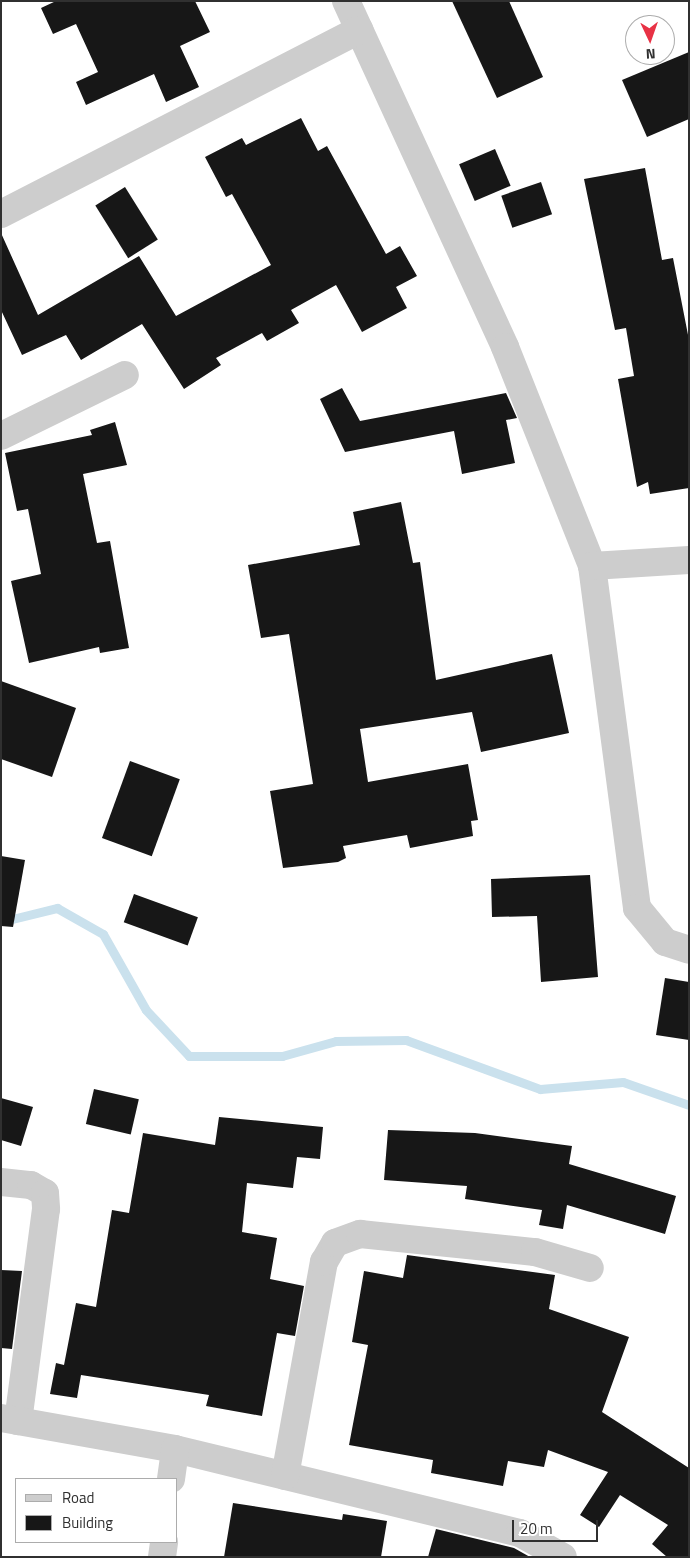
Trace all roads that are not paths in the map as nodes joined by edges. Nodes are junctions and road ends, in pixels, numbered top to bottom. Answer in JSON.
{"nodes":[{"id":1,"x":346,"y":1,"type":"edge"},
{"id":2,"x":359,"y":30,"type":"junction"},
{"id":3,"x":1,"y":214,"type":"edge"},
{"id":4,"x":124,"y":375,"type":"dead end"},
{"id":5,"x":1,"y":436,"type":"edge"},
{"id":6,"x":689,"y":560,"type":"edge"},
{"id":7,"x":592,"y":566,"type":"junction"},
{"id":8,"x":689,"y":950,"type":"edge"},
{"id":9,"x":1,"y":1182,"type":"edge"},
{"id":10,"x":590,"y":1268,"type":"dead end"},
{"id":11,"x":10,"y":1420,"type":"edge"},
{"id":12,"x":175,"y":1449,"type":"junction"},
{"id":13,"x":285,"y":1476,"type":"junction"},
{"id":14,"x":171,"y":1478,"type":"edge"},
{"id":15,"x":164,"y":1543,"type":"edge"},
{"id":16,"x":162,"y":1557,"type":"edge"},
{"id":17,"x":563,"y":1557,"type":"edge"}],
"edges":[{"from":1,"to":2,"type":"street"},
{"from":2,"to":3,"type":"street"},
{"from":2,"to":7,"type":"street"},
{"from":4,"to":5,"type":"street"},
{"from":6,"to":7,"type":"street"},
{"from":7,"to":8,"type":"street"},
{"from":9,"to":11,"type":"street"},
{"from":10,"to":13,"type":"street"},
{"from":11,"to":12,"type":"street"},
{"from":12,"to":13,"type":"street"},
{"from":12,"to":14,"type":"street"},
{"from":13,"to":17,"type":"street"},
{"from":15,"to":16,"type":"street"}]}
